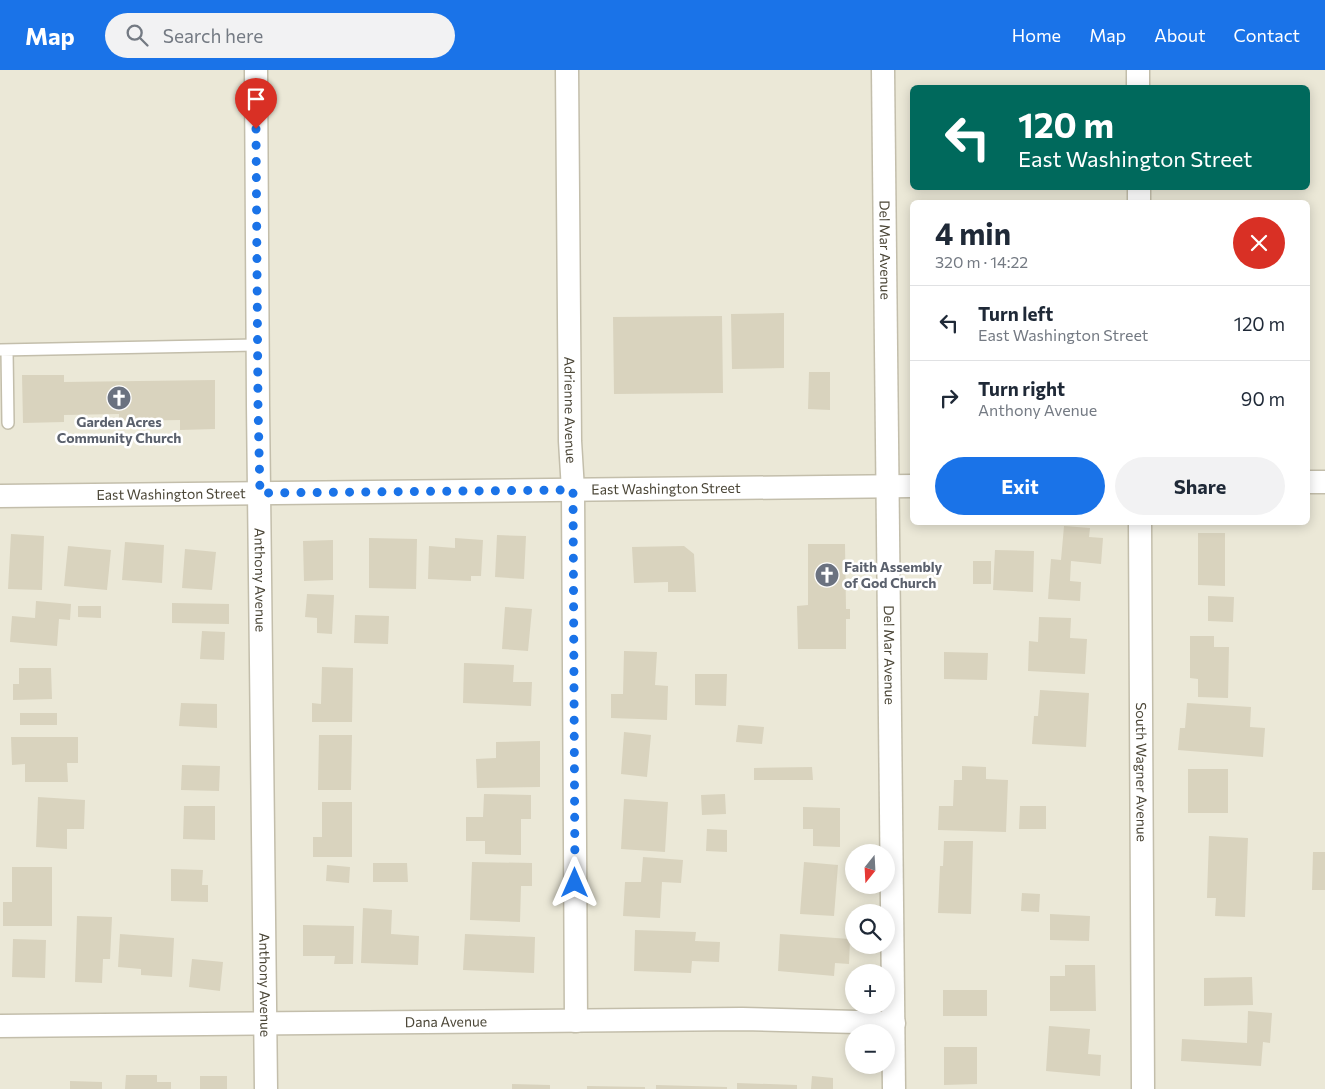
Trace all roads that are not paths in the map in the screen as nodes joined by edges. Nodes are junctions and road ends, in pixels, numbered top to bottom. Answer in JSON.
{"nodes":[{"id":1,"x":256,"y":70,"type":"edge"},
{"id":2,"x":567,"y":70,"type":"edge"},
{"id":3,"x":883,"y":70,"type":"edge"},
{"id":4,"x":1138,"y":70,"type":"edge"},
{"id":5,"x":1138,"y":85,"type":"edge"},
{"id":6,"x":257,"y":346,"type":"junction"},
{"id":7,"x":3,"y":350,"type":"edge"},
{"id":8,"x":8,"y":424,"type":"dead end"},
{"id":9,"x":1310,"y":482,"type":"edge"},
{"id":10,"x":1325,"y":482,"type":"edge"},
{"id":11,"x":888,"y":486,"type":"junction"},
{"id":12,"x":910,"y":486,"type":"edge"},
{"id":13,"x":573,"y":490,"type":"junction"},
{"id":14,"x":260,"y":493,"type":"junction"},
{"id":15,"x":0,"y":496,"type":"edge"},
{"id":16,"x":1140,"y":525,"type":"edge"},
{"id":17,"x":576,"y":1021,"type":"junction"},
{"id":18,"x":894,"y":1023,"type":"junction"},
{"id":19,"x":264,"y":1024,"type":"junction"},
{"id":20,"x":0,"y":1026,"type":"edge"},
{"id":21,"x":266,"y":1089,"type":"edge"},
{"id":22,"x":894,"y":1089,"type":"edge"},
{"id":23,"x":1144,"y":1089,"type":"edge"}],
"edges":[{"from":1,"to":6,"type":"street","name":"Anthony Avenue"},
{"from":2,"to":13,"type":"street","name":"Adrienne Avenue"},
{"from":3,"to":11,"type":"street","name":"Del Mar Avenue"},
{"from":4,"to":5,"type":"street"},
{"from":6,"to":7,"type":"lane"},
{"from":6,"to":14,"type":"street","name":"Anthony Avenue"},
{"from":7,"to":8,"type":"lane"},
{"from":9,"to":10,"type":"street"},
{"from":11,"to":12,"type":"street","name":"East Washington Street"},
{"from":11,"to":13,"type":"street","name":"East Washington Street"},
{"from":11,"to":18,"type":"street","name":"Del Mar Avenue"},
{"from":13,"to":14,"type":"street","name":"East Washington Street"},
{"from":13,"to":17,"type":"street","name":"Adrienne Avenue"},
{"from":14,"to":15,"type":"street","name":"East Washington Street"},
{"from":14,"to":19,"type":"street","name":"Anthony Avenue"},
{"from":16,"to":23,"type":"street","name":"South Wagner Avenue"},
{"from":17,"to":18,"type":"street","name":"Dana Avenue"},
{"from":17,"to":19,"type":"street","name":"Dana Avenue"},
{"from":18,"to":22,"type":"street","name":"Del Mar Avenue"},
{"from":19,"to":20,"type":"street","name":"Dana Avenue"},
{"from":19,"to":21,"type":"street","name":"Anthony Avenue"}]}
